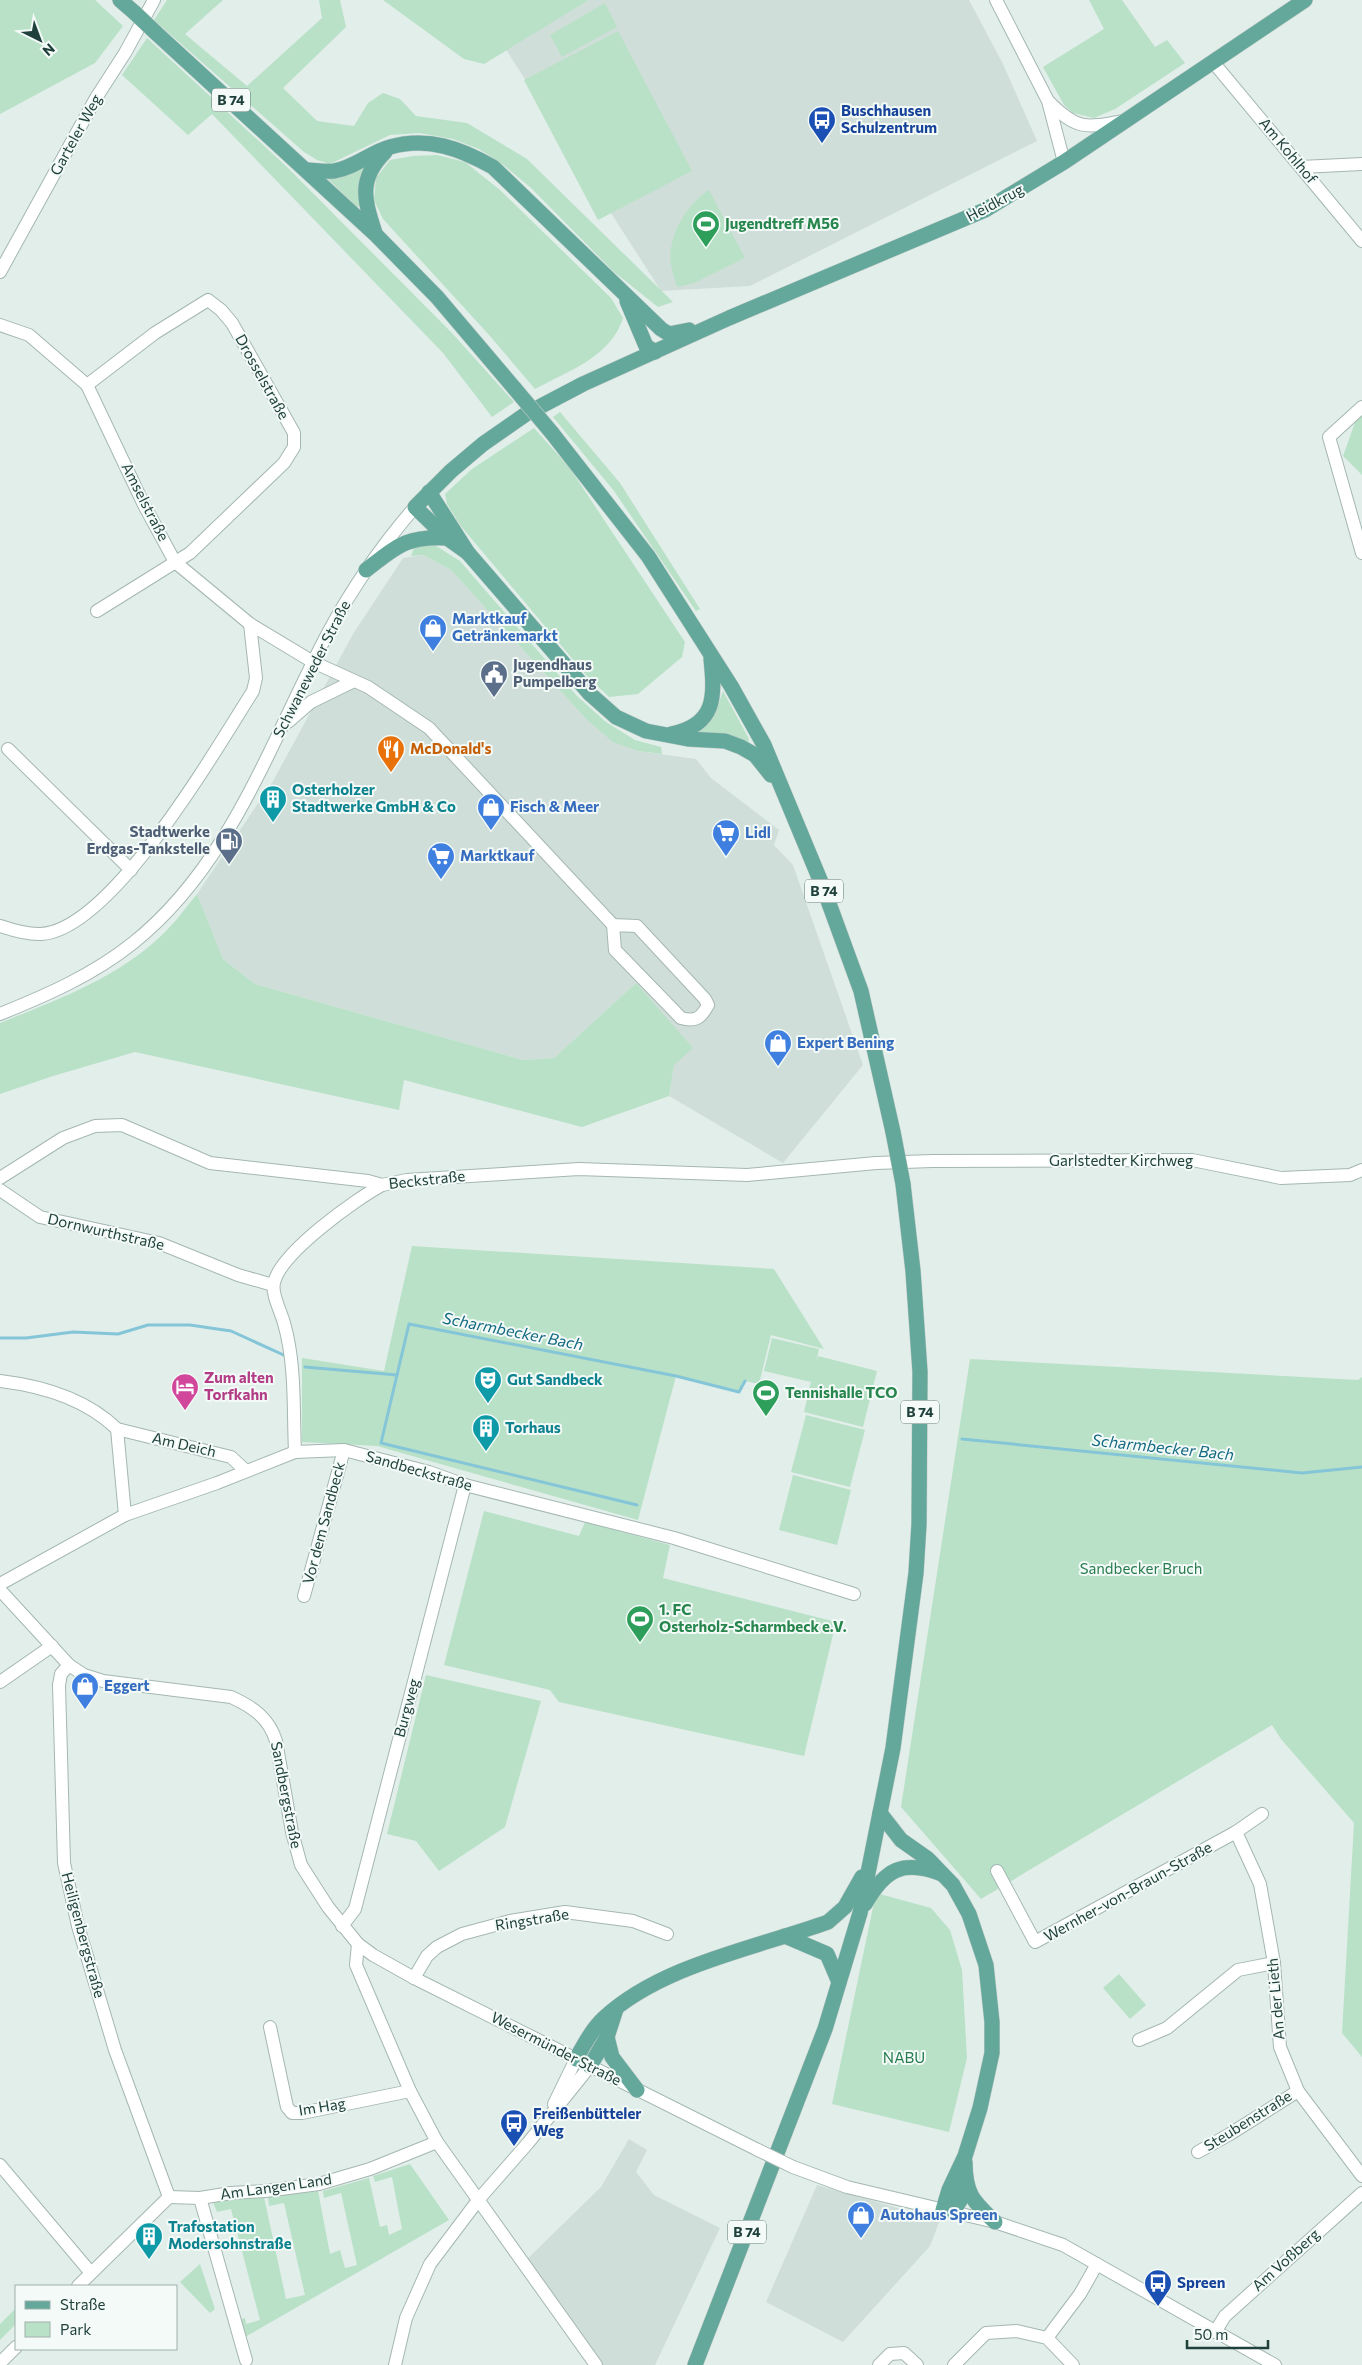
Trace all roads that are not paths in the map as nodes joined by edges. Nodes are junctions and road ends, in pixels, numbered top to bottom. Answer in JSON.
{"nodes":[{"id":1,"x":120,"y":0,"type":"edge"},
{"id":2,"x":154,"y":0,"type":"edge"},
{"id":3,"x":996,"y":0,"type":"edge"},
{"id":4,"x":1305,"y":0,"type":"edge"},
{"id":5,"x":1213,"y":62,"type":"junction"},
{"id":6,"x":1048,"y":101,"type":"junction"},
{"id":7,"x":1125,"y":120,"type":"junction"},
{"id":8,"x":390,"y":147,"type":"junction"},
{"id":9,"x":1064,"y":162,"type":"junction"},
{"id":10,"x":1362,"y":164,"type":"edge"},
{"id":11,"x":1300,"y":167,"type":"junction"},
{"id":12,"x":306,"y":170,"type":"junction"},
{"id":13,"x":375,"y":234,"type":"junction"},
{"id":14,"x":1362,"y":241,"type":"edge"},
{"id":15,"x":0,"y":272,"type":"edge"},
{"id":16,"x":625,"y":294,"type":"junction"},
{"id":17,"x":729,"y":318,"type":"junction"},
{"id":18,"x":0,"y":325,"type":"edge"},
{"id":19,"x":661,"y":329,"type":"junction"},
{"id":20,"x":642,"y":337,"type":"junction"},
{"id":21,"x":655,"y":352,"type":"junction"},
{"id":22,"x":630,"y":363,"type":"junction"},
{"id":23,"x":87,"y":385,"type":"junction"},
{"id":24,"x":1362,"y":408,"type":"edge"},
{"id":25,"x":429,"y":492,"type":"junction"},
{"id":26,"x":415,"y":507,"type":"junction"},
{"id":27,"x":447,"y":538,"type":"junction"},
{"id":28,"x":468,"y":553,"type":"junction"},
{"id":29,"x":1362,"y":553,"type":"edge"},
{"id":30,"x":175,"y":562,"type":"junction"},
{"id":31,"x":366,"y":570,"type":"junction"},
{"id":32,"x":97,"y":611,"type":"dead end"},
{"id":33,"x":250,"y":624,"type":"junction"},
{"id":34,"x":711,"y":655,"type":"junction"},
{"id":35,"x":313,"y":662,"type":"junction"},
{"id":36,"x":354,"y":681,"type":"junction"},
{"id":37,"x":282,"y":727,"type":"junction"},
{"id":38,"x":666,"y":735,"type":"junction"},
{"id":39,"x":8,"y":749,"type":"dead end"},
{"id":40,"x":784,"y":792,"type":"junction"},
{"id":41,"x":131,"y":870,"type":"junction"},
{"id":42,"x":613,"y":925,"type":"junction"},
{"id":43,"x":0,"y":926,"type":"edge"},
{"id":44,"x":0,"y":1014,"type":"edge"},
{"id":45,"x":876,"y":1163,"type":"joint"},
{"id":46,"x":1362,"y":1170,"type":"edge"},
{"id":47,"x":0,"y":1178,"type":"edge"},
{"id":48,"x":382,"y":1185,"type":"junction"},
{"id":49,"x":0,"y":1190,"type":"edge"},
{"id":50,"x":273,"y":1285,"type":"junction"},
{"id":51,"x":0,"y":1381,"type":"edge"},
{"id":52,"x":117,"y":1429,"type":"junction"},
{"id":53,"x":344,"y":1450,"type":"junction"},
{"id":54,"x":294,"y":1452,"type":"junction"},
{"id":55,"x":246,"y":1471,"type":"junction"},
{"id":56,"x":465,"y":1485,"type":"junction"},
{"id":57,"x":125,"y":1515,"type":"junction"},
{"id":58,"x":0,"y":1584,"type":"edge"},
{"id":59,"x":0,"y":1590,"type":"edge"},
{"id":60,"x":854,"y":1594,"type":"dead end"},
{"id":61,"x":304,"y":1596,"type":"dead end"},
{"id":62,"x":52,"y":1646,"type":"junction"},
{"id":63,"x":69,"y":1665,"type":"junction"},
{"id":64,"x":0,"y":1682,"type":"edge"},
{"id":65,"x":880,"y":1813,"type":"junction"},
{"id":66,"x":1262,"y":1814,"type":"dead end"},
{"id":67,"x":1236,"y":1832,"type":"junction"},
{"id":68,"x":870,"y":1860,"type":"junction"},
{"id":69,"x":997,"y":1871,"type":"dead end"},
{"id":70,"x":943,"y":1875,"type":"junction"},
{"id":71,"x":860,"y":1913,"type":"junction"},
{"id":72,"x":342,"y":1926,"type":"junction"},
{"id":73,"x":667,"y":1934,"type":"dead end"},
{"id":74,"x":785,"y":1936,"type":"junction"},
{"id":75,"x":358,"y":1944,"type":"junction"},
{"id":76,"x":1274,"y":1963,"type":"junction"},
{"id":77,"x":414,"y":1978,"type":"junction"},
{"id":78,"x":838,"y":1982,"type":"junction"},
{"id":79,"x":616,"y":2009,"type":"junction"},
{"id":80,"x":270,"y":2027,"type":"dead end"},
{"id":81,"x":606,"y":2037,"type":"junction"},
{"id":82,"x":1139,"y":2040,"type":"dead end"},
{"id":83,"x":576,"y":2059,"type":"junction"},
{"id":84,"x":590,"y":2066,"type":"junction"},
{"id":85,"x":637,"y":2090,"type":"junction"},
{"id":86,"x":410,"y":2091,"type":"junction"},
{"id":87,"x":1298,"y":2091,"type":"junction"},
{"id":88,"x":550,"y":2114,"type":"junction"},
{"id":89,"x":437,"y":2142,"type":"junction"},
{"id":90,"x":1198,"y":2152,"type":"dead end"},
{"id":91,"x":966,"y":2156,"type":"junction"},
{"id":92,"x":0,"y":2165,"type":"edge"},
{"id":93,"x":1362,"y":2176,"type":"edge"},
{"id":94,"x":965,"y":2184,"type":"junction"},
{"id":95,"x":1362,"y":2193,"type":"edge"},
{"id":96,"x":169,"y":2197,"type":"junction"},
{"id":97,"x":200,"y":2198,"type":"junction"},
{"id":98,"x":479,"y":2199,"type":"junction"},
{"id":99,"x":948,"y":2211,"type":"junction"},
{"id":100,"x":995,"y":2222,"type":"junction"},
{"id":101,"x":1098,"y":2264,"type":"junction"},
{"id":102,"x":92,"y":2273,"type":"junction"},
{"id":103,"x":79,"y":2285,"type":"edge"},
{"id":104,"x":1215,"y":2332,"type":"junction"},
{"id":105,"x":1047,"y":2338,"type":"junction"},
{"id":106,"x":15,"y":2348,"type":"edge"},
{"id":107,"x":246,"y":2360,"type":"dead end"},
{"id":108,"x":0,"y":2363,"type":"edge"},
{"id":109,"x":395,"y":2365,"type":"edge"},
{"id":110,"x":596,"y":2365,"type":"edge"},
{"id":111,"x":695,"y":2365,"type":"edge"},
{"id":112,"x":879,"y":2365,"type":"edge"},
{"id":113,"x":917,"y":2365,"type":"edge"},
{"id":114,"x":954,"y":2365,"type":"edge"},
{"id":115,"x":1073,"y":2365,"type":"edge"},
{"id":116,"x":1275,"y":2365,"type":"edge"}],
"edges":[{"from":1,"to":12,"type":"main road","number":"B 74","bridge":true},
{"from":2,"to":15,"type":"street","name":"Garteler Weg"},
{"from":3,"to":6,"type":"street"},
{"from":4,"to":5,"type":"main road","name":"Heidkrug"},
{"from":5,"to":7,"type":"main road","name":"Heidkrug"},
{"from":5,"to":11,"type":"street","name":"Am Kohlhof"},
{"from":6,"to":7,"type":"street"},
{"from":6,"to":9,"type":"street"},
{"from":7,"to":9,"type":"main road","name":"Heidkrug"},
{"from":8,"to":12,"type":"main road"},
{"from":8,"to":13,"type":"main road"},
{"from":8,"to":16,"type":"main road"},
{"from":9,"to":17,"type":"main road","name":"Heidkrug"},
{"from":10,"to":11,"type":"street"},
{"from":11,"to":14,"type":"street","name":"Am Kohlhof"},
{"from":12,"to":13,"type":"main road","number":"B 74"},
{"from":13,"to":34,"type":"main road","number":"B 74","bridge":true},
{"from":16,"to":19,"type":"main road"},
{"from":16,"to":20,"type":"main road"},
{"from":17,"to":19,"type":"main road"},
{"from":17,"to":21,"type":"main road","name":"Heidkrug"},
{"from":18,"to":23,"type":"street","name":"Amselstraße"},
{"from":19,"to":21,"type":"main road"},
{"from":20,"to":21,"type":"main road"},
{"from":20,"to":22,"type":"main road"},
{"from":21,"to":22,"type":"main road","name":"Schwaneweder Straße"},
{"from":22,"to":25,"type":"main road","name":"Schwaneweder Straße"},
{"from":23,"to":30,"type":"street","name":"Amselstraße"},
{"from":23,"to":30,"type":"street","name":"Drosselstraße"},
{"from":24,"to":29,"type":"street"},
{"from":25,"to":26,"type":"main road","name":"Schwaneweder Straße"},
{"from":25,"to":28,"type":"main road"},
{"from":26,"to":27,"type":"main road"},
{"from":26,"to":31,"type":"street","name":"Schwaneweder Straße"},
{"from":27,"to":28,"type":"main road"},
{"from":27,"to":31,"type":"main road"},
{"from":28,"to":38,"type":"main road"},
{"from":30,"to":32,"type":"street"},
{"from":30,"to":33,"type":"street","name":"Amselstraße"},
{"from":31,"to":35,"type":"street","name":"Schwaneweder Straße"},
{"from":33,"to":35,"type":"street","name":"Amselstraße"},
{"from":33,"to":41,"type":"street"},
{"from":34,"to":38,"type":"main road"},
{"from":34,"to":40,"type":"main road","number":"B 74"},
{"from":35,"to":36,"type":"street","name":"Amselstraße"},
{"from":35,"to":37,"type":"street","name":"Schwaneweder Straße"},
{"from":36,"to":37,"type":"street"},
{"from":36,"to":42,"type":"street","name":"Amselstraße"},
{"from":37,"to":44,"type":"street","name":"Schwaneweder Straße"},
{"from":38,"to":40,"type":"main road"},
{"from":39,"to":41,"type":"street"},
{"from":40,"to":65,"type":"main road","number":"B 74","bridge":true},
{"from":41,"to":43,"type":"street"},
{"from":42,"to":42,"type":"street"},
{"from":45,"to":46,"type":"street","name":"Garlstedter Kirchweg"},
{"from":45,"to":48,"type":"street","name":"Beckstraße"},
{"from":47,"to":48,"type":"street","name":"Beckstraße"},
{"from":48,"to":50,"type":"street"},
{"from":49,"to":50,"type":"street","name":"Dornwurthstraße"},
{"from":50,"to":54,"type":"street"},
{"from":51,"to":52,"type":"street","name":"Am Deich"},
{"from":52,"to":55,"type":"street","name":"Am Deich"},
{"from":52,"to":57,"type":"street"},
{"from":53,"to":54,"type":"street","name":"Sandbeckstraße"},
{"from":53,"to":56,"type":"street","name":"Sandbeckstraße"},
{"from":53,"to":61,"type":"street","name":"Vor dem Sandbeck"},
{"from":54,"to":55,"type":"street","name":"Sandbeckstraße"},
{"from":55,"to":57,"type":"street","name":"Sandbeckstraße"},
{"from":56,"to":60,"type":"street","name":"Sandbeckstraße"},
{"from":56,"to":72,"type":"street","name":"Burgweg"},
{"from":57,"to":58,"type":"street","name":"Sandbeckstraße"},
{"from":59,"to":62,"type":"street","name":"Sandbergstraße"},
{"from":62,"to":63,"type":"street","name":"Sandbergstraße"},
{"from":62,"to":64,"type":"street"},
{"from":63,"to":72,"type":"street","name":"Sandbergstraße"},
{"from":63,"to":96,"type":"street","name":"Heiligenbergstraße"},
{"from":65,"to":68,"type":"main road","number":"B 74"},
{"from":65,"to":70,"type":"main road"},
{"from":66,"to":67,"type":"street","name":"Wernher-von-Braun-Straße"},
{"from":67,"to":69,"type":"street","name":"Wernher-von-Braun-Straße"},
{"from":67,"to":76,"type":"street","name":"An der Lieth"},
{"from":68,"to":71,"type":"main road","number":"B 74"},
{"from":68,"to":74,"type":"main road"},
{"from":70,"to":71,"type":"main road"},
{"from":70,"to":91,"type":"main road"},
{"from":71,"to":78,"type":"main road","number":"B 74"},
{"from":72,"to":75,"type":"street","name":"Sandbergstraße"},
{"from":73,"to":77,"type":"street","name":"Ringstraße"},
{"from":74,"to":78,"type":"main road"},
{"from":74,"to":79,"type":"main road"},
{"from":75,"to":77,"type":"street","name":"Wesermünder Straße"},
{"from":75,"to":86,"type":"street"},
{"from":76,"to":82,"type":"street"},
{"from":76,"to":87,"type":"street","name":"An der Lieth"},
{"from":77,"to":83,"type":"street","name":"Wesermünder Straße"},
{"from":78,"to":111,"type":"main road","number":"B 74"},
{"from":79,"to":81,"type":"main road"},
{"from":79,"to":83,"type":"main road"},
{"from":80,"to":86,"type":"street","name":"Im Hag"},
{"from":81,"to":84,"type":"main road"},
{"from":81,"to":85,"type":"main road"},
{"from":83,"to":84,"type":"street","name":"Wesermünder Straße"},
{"from":83,"to":88,"type":"street"},
{"from":84,"to":85,"type":"street","name":"Wesermünder Straße"},
{"from":84,"to":88,"type":"street"},
{"from":85,"to":99,"type":"street","name":"Wesermünder Straße","bridge":true},
{"from":86,"to":89,"type":"street"},
{"from":87,"to":90,"type":"street","name":"Steubenstraße"},
{"from":87,"to":93,"type":"street","name":"An der Lieth"},
{"from":88,"to":98,"type":"street"},
{"from":89,"to":97,"type":"street","name":"Am Langen Land"},
{"from":89,"to":98,"type":"street"},
{"from":91,"to":94,"type":"main road"},
{"from":91,"to":99,"type":"main road"},
{"from":92,"to":102,"type":"street"},
{"from":94,"to":99,"type":"main road"},
{"from":94,"to":100,"type":"main road"},
{"from":95,"to":104,"type":"street","name":"Am Voßberg"},
{"from":96,"to":97,"type":"street","name":"Am Langen Land"},
{"from":96,"to":102,"type":"street"},
{"from":97,"to":107,"type":"street"},
{"from":98,"to":109,"type":"street"},
{"from":98,"to":110,"type":"street"},
{"from":99,"to":100,"type":"street","name":"Wesermünder Straße"},
{"from":100,"to":101,"type":"street","name":"Wesermünder Straße"},
{"from":101,"to":104,"type":"street","name":"Wesermünder Straße"},
{"from":101,"to":105,"type":"street"},
{"from":102,"to":103,"type":"street"},
{"from":104,"to":116,"type":"street","name":"Wesermünder Straße"},
{"from":105,"to":114,"type":"street"},
{"from":105,"to":115,"type":"street"},
{"from":106,"to":108,"type":"street"},
{"from":112,"to":113,"type":"street"}]}
